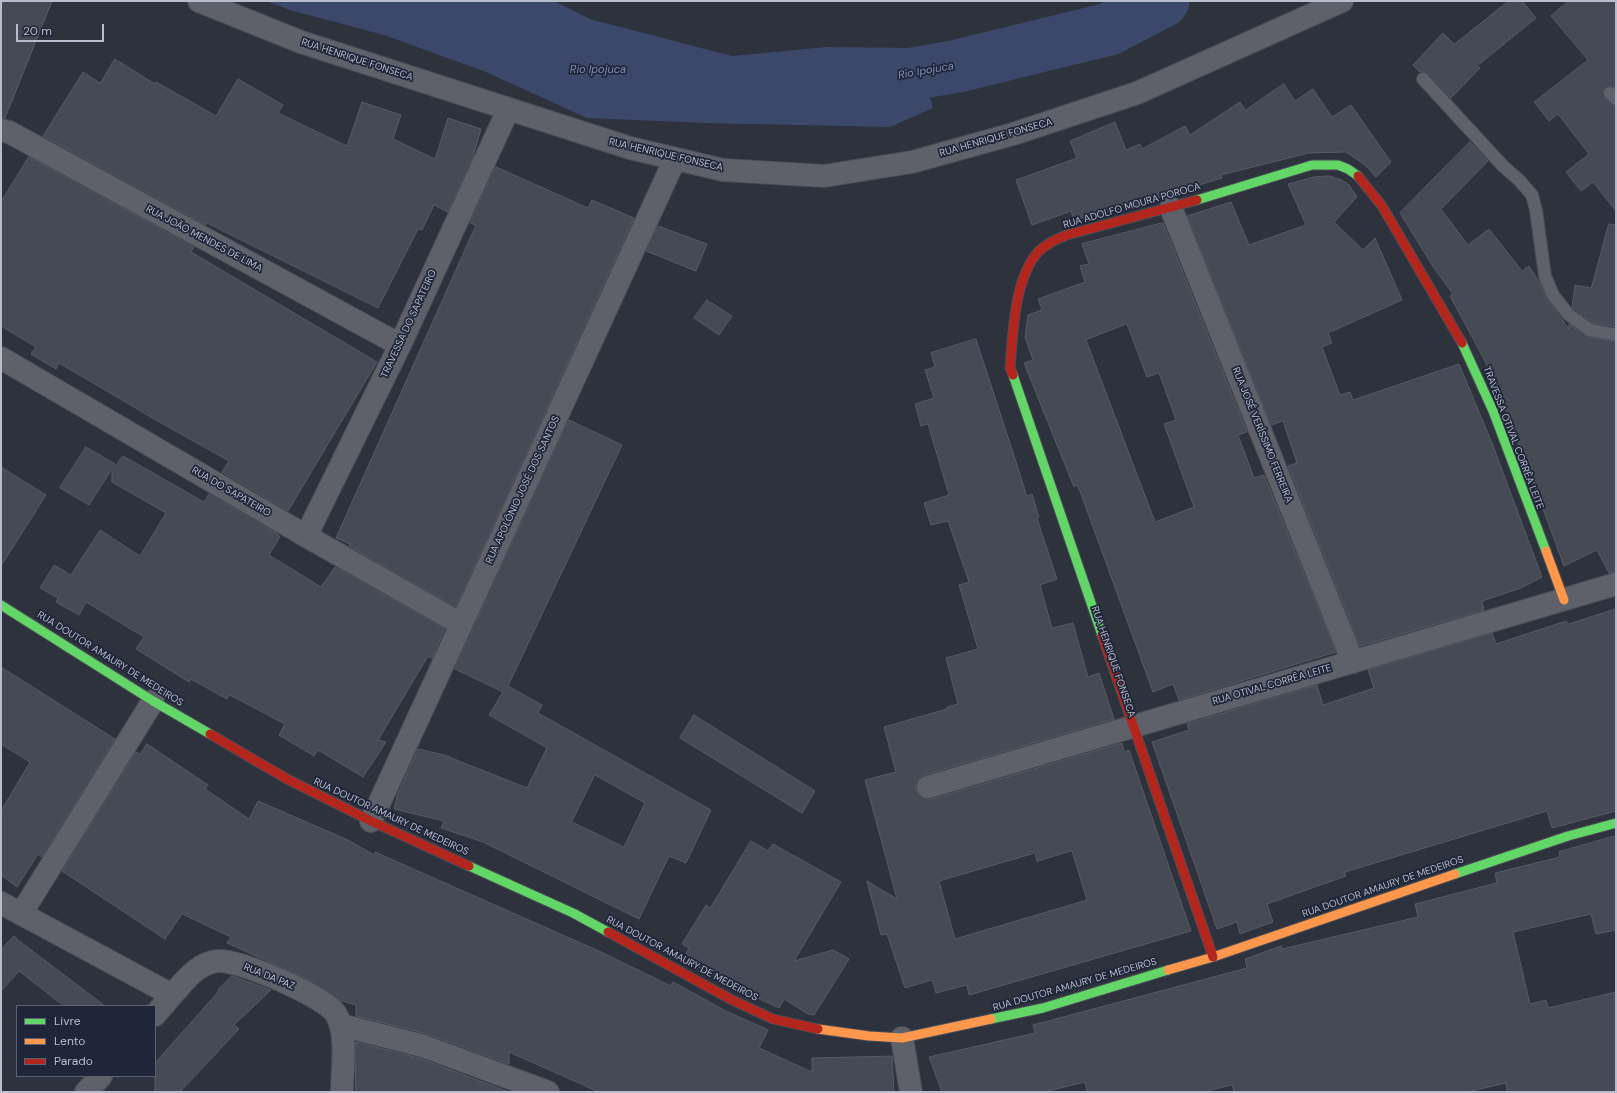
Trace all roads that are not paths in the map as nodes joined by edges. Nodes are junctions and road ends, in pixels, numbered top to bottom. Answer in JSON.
{"nodes":[{"id":1,"x":199,"y":1,"type":"edge"},
{"id":2,"x":1342,"y":1,"type":"edge"},
{"id":3,"x":1423,"y":79,"type":"dead end"},
{"id":4,"x":508,"y":110,"type":"junction"},
{"id":5,"x":5,"y":131,"type":"edge"},
{"id":6,"x":675,"y":158,"type":"junction"},
{"id":7,"x":1352,"y":170,"type":"joint"},
{"id":8,"x":1171,"y":208,"type":"junction"},
{"id":9,"x":1616,"y":334,"type":"edge"},
{"id":10,"x":400,"y":345,"type":"junction"},
{"id":11,"x":1,"y":358,"type":"edge"},
{"id":12,"x":1010,"y":368,"type":"joint"},
{"id":13,"x":306,"y":536,"type":"junction"},
{"id":14,"x":1616,"y":584,"type":"edge"},
{"id":15,"x":1564,"y":600,"type":"junction"},
{"id":16,"x":1,"y":604,"type":"edge"},
{"id":17,"x":461,"y":624,"type":"junction"},
{"id":18,"x":1353,"y":662,"type":"junction"},
{"id":19,"x":153,"y":701,"type":"junction"},
{"id":20,"x":1135,"y":726,"type":"junction"},
{"id":21,"x":928,"y":787,"type":"dead end"},
{"id":22,"x":371,"y":821,"type":"junction"},
{"id":23,"x":1616,"y":823,"type":"edge"},
{"id":24,"x":1,"y":903,"type":"edge"},
{"id":25,"x":21,"y":914,"type":"junction"},
{"id":26,"x":1213,"y":957,"type":"junction"},
{"id":27,"x":172,"y":995,"type":"junction"},
{"id":28,"x":156,"y":1014,"type":"edge"},
{"id":29,"x":341,"y":1024,"type":"junction"},
{"id":30,"x":902,"y":1038,"type":"junction"},
{"id":31,"x":100,"y":1077,"type":"edge"},
{"id":32,"x":86,"y":1092,"type":"edge"},
{"id":33,"x":342,"y":1092,"type":"edge"},
{"id":34,"x":548,"y":1092,"type":"edge"},
{"id":35,"x":911,"y":1092,"type":"edge"}],
"edges":[{"from":1,"to":4,"type":"street","name":"RUA HENRIQUE FONSECA"},
{"from":2,"to":6,"type":"street","name":"RUA HENRIQUE FONSECA"},
{"from":3,"to":9,"type":"lane"},
{"from":4,"to":6,"type":"street","name":"RUA HENRIQUE FONSECA"},
{"from":4,"to":10,"type":"street","name":"TRAVESSA DO SAPATEIRO"},
{"from":5,"to":10,"type":"street","name":"RUA JOÃO MENDES DE LIMA"},
{"from":6,"to":17,"type":"street","name":"RUA APOLÔNIO JOSÉ DOS SANTOS"},
{"from":7,"to":8,"type":"street","name":"RUA ADOLFO MOURA POROCA"},
{"from":7,"to":15,"type":"street","name":"TRAVESSA OTIVAL CORRÊA LEITE"},
{"from":8,"to":12,"type":"street","name":"RUA ADOLFO MOURA POROCA"},
{"from":8,"to":18,"type":"street","name":"RUA JOSÉ VERÍSSIMO FERREIRA"},
{"from":10,"to":13,"type":"street","name":"TRAVESSA DO SAPATEIRO"},
{"from":11,"to":13,"type":"street","name":"RUA DO SAPATEIRO"},
{"from":12,"to":20,"type":"street","name":"RUA HENRIQUE FONSECA"},
{"from":13,"to":17,"type":"street","name":"RUA DO SAPATEIRO"},
{"from":14,"to":15,"type":"street","name":"RUA OTIVAL CORRÊA LEITE"},
{"from":15,"to":18,"type":"street","name":"RUA OTIVAL CORRÊA LEITE"},
{"from":16,"to":19,"type":"street","name":"RUA DOUTOR AMAURY DE MEDEIROS"},
{"from":17,"to":22,"type":"street","name":"RUA APOLÔNIO JOSÉ DOS SANTOS"},
{"from":18,"to":20,"type":"street","name":"RUA OTIVAL CORRÊA LEITE"},
{"from":19,"to":22,"type":"street","name":"RUA DOUTOR AMAURY DE MEDEIROS"},
{"from":19,"to":25,"type":"street"},
{"from":20,"to":21,"type":"street","name":"RUA OTIVAL CORRÊA LEITE"},
{"from":20,"to":26,"type":"street","name":"RUA HENRIQUE FONSECA"},
{"from":22,"to":30,"type":"street","name":"RUA DOUTOR AMAURY DE MEDEIROS"},
{"from":23,"to":26,"type":"street","name":"RUA DOUTOR AMAURY DE MEDEIROS"},
{"from":24,"to":25,"type":"street"},
{"from":25,"to":27,"type":"street"},
{"from":26,"to":30,"type":"street","name":"RUA DOUTOR AMAURY DE MEDEIROS"},
{"from":27,"to":28,"type":"street","name":"RUA DA PAZ"},
{"from":27,"to":29,"type":"street","name":"RUA DA PAZ"},
{"from":29,"to":33,"type":"street"},
{"from":29,"to":34,"type":"street"},
{"from":30,"to":35,"type":"street"},
{"from":31,"to":32,"type":"street"}]}
